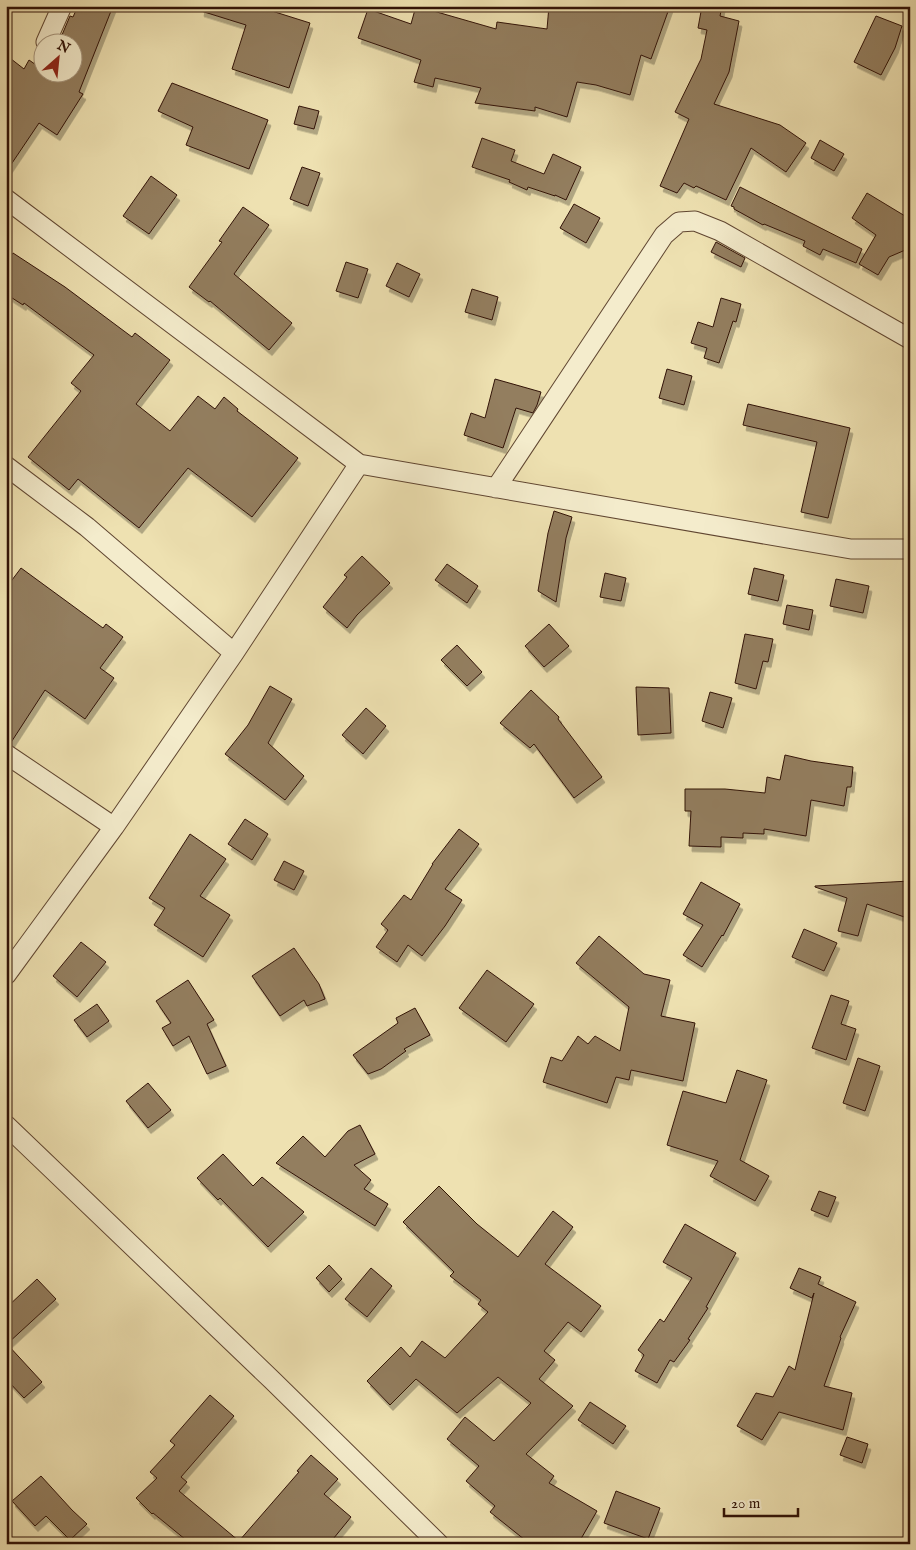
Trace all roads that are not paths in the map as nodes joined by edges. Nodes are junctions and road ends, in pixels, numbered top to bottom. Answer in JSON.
{"nodes":[{"id":1,"x":62,"y":6,"type":"edge"},
{"id":2,"x":50,"y":32,"type":"edge"},
{"id":3,"x":6,"y":199,"type":"edge"},
{"id":4,"x":910,"y":339,"type":"edge"},
{"id":5,"x":359,"y":464,"type":"junction"},
{"id":6,"x":6,"y":466,"type":"edge"},
{"id":7,"x":496,"y":488,"type":"junction"},
{"id":8,"x":910,"y":549,"type":"edge"},
{"id":9,"x":234,"y":653,"type":"junction"},
{"id":10,"x":6,"y":754,"type":"edge"},
{"id":11,"x":114,"y":827,"type":"junction"},
{"id":12,"x":6,"y":975,"type":"edge"},
{"id":13,"x":6,"y":1125,"type":"edge"},
{"id":14,"x":438,"y":1544,"type":"edge"}],
"edges":[{"from":1,"to":2,"type":"street"},
{"from":3,"to":5,"type":"street"},
{"from":4,"to":7,"type":"street"},
{"from":5,"to":7,"type":"street"},
{"from":5,"to":9,"type":"street"},
{"from":6,"to":9,"type":"street"},
{"from":7,"to":8,"type":"street"},
{"from":9,"to":11,"type":"street"},
{"from":10,"to":11,"type":"street"},
{"from":11,"to":12,"type":"street"},
{"from":13,"to":14,"type":"street"}]}
